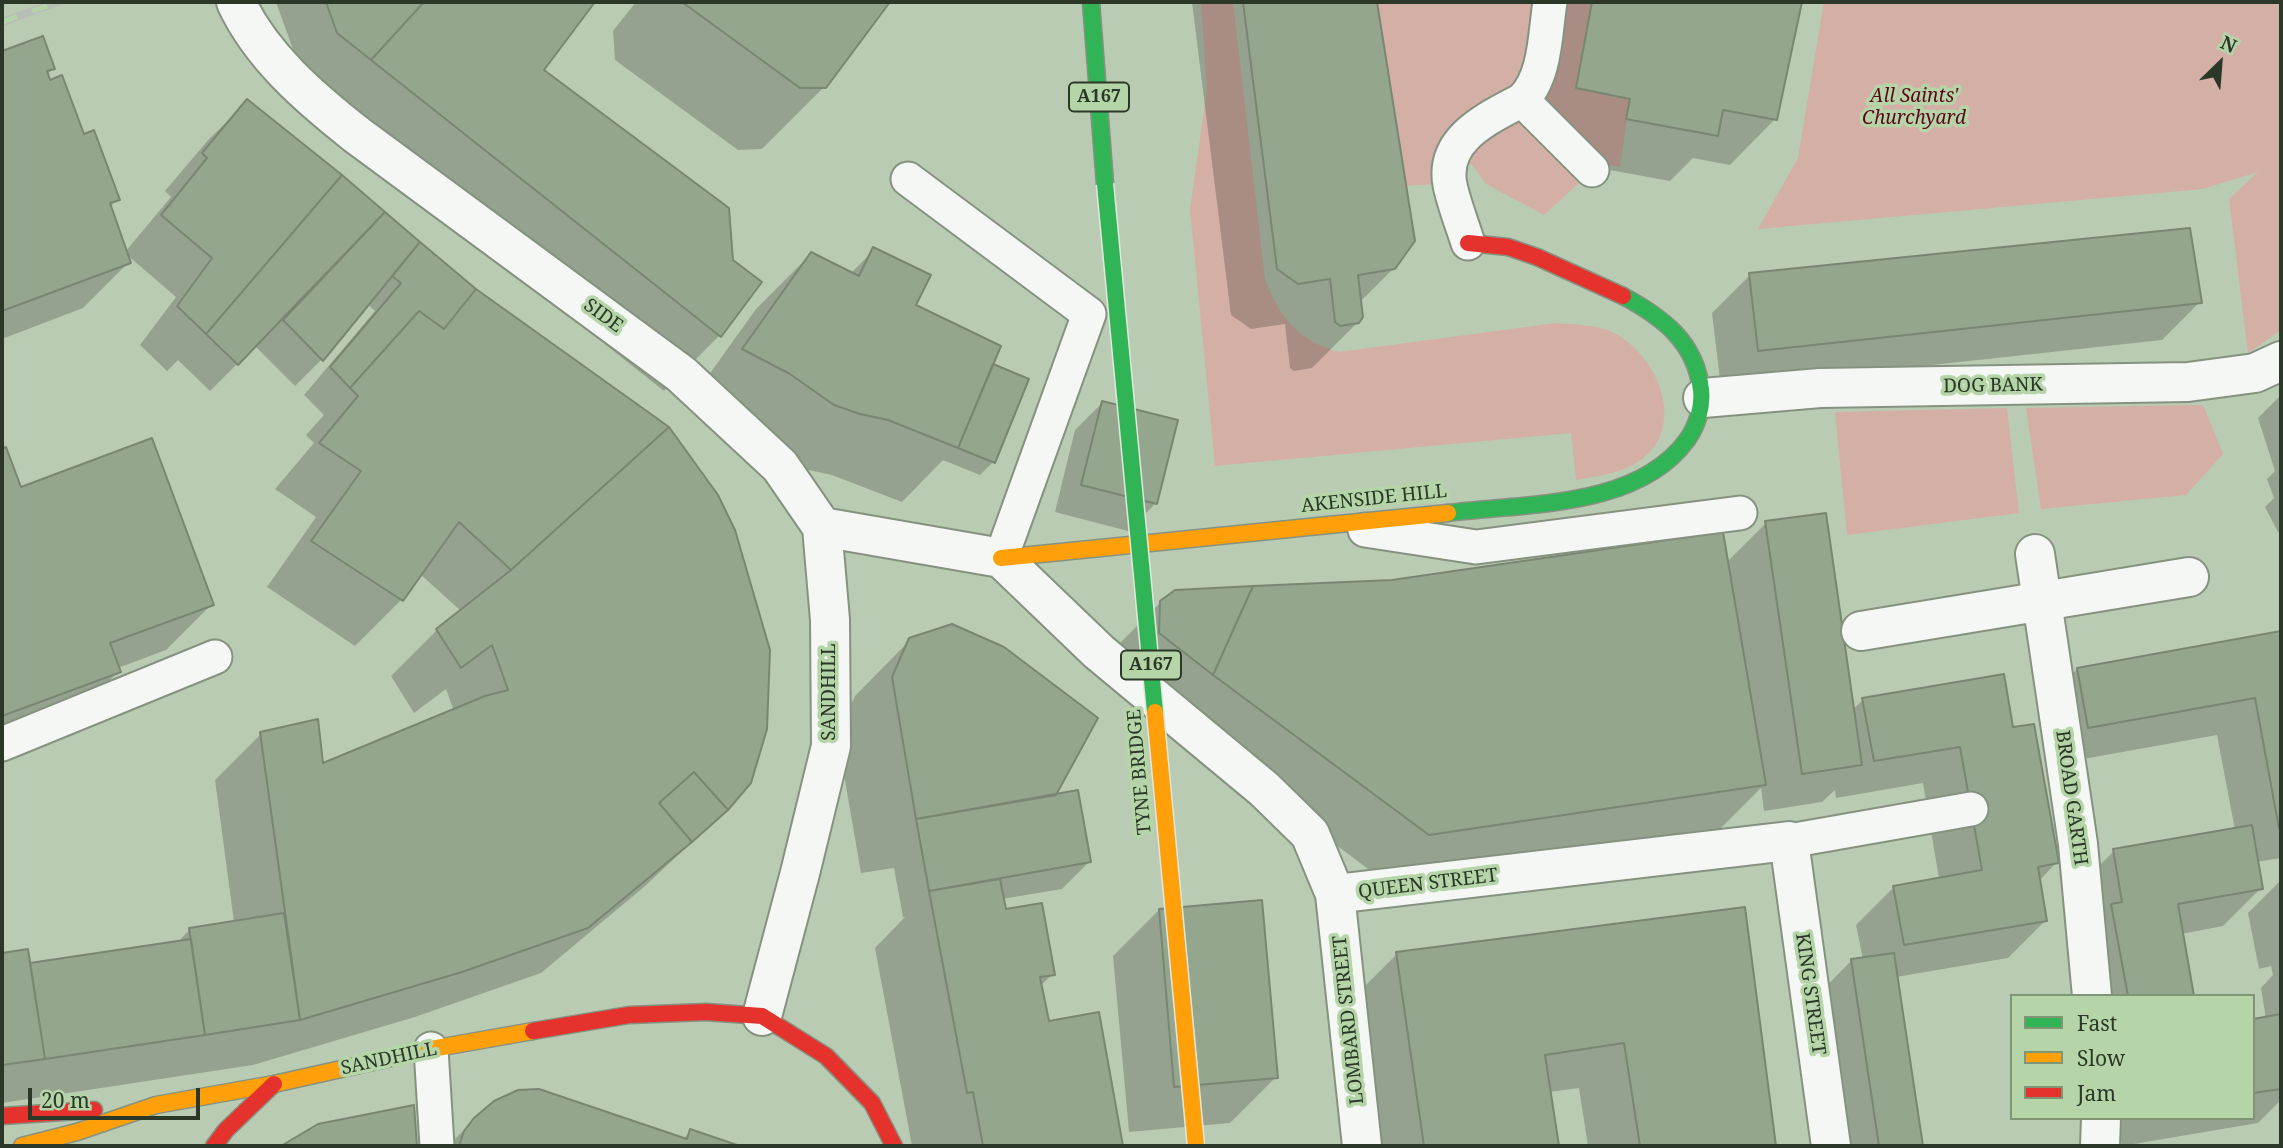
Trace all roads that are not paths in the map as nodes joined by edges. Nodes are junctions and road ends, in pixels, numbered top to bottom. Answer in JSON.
{"nodes":[{"id":1,"x":1550,"y":2,"type":"edge"},
{"id":2,"x":1093,"y":4,"type":"edge"},
{"id":3,"x":241,"y":12,"type":"edge"},
{"id":4,"x":1522,"y":100,"type":"junction"},
{"id":5,"x":1592,"y":170,"type":"dead end"},
{"id":6,"x":908,"y":179,"type":"dead end"},
{"id":7,"x":1468,"y":243,"type":"joint"},
{"id":8,"x":2279,"y":362,"type":"edge"},
{"id":9,"x":1703,"y":398,"type":"junction"},
{"id":10,"x":1740,"y":513,"type":"dead end"},
{"id":11,"x":1335,"y":525,"type":"junction"},
{"id":12,"x":822,"y":527,"type":"junction"},
{"id":13,"x":2035,"y":554,"type":"dead end"},
{"id":14,"x":1001,"y":558,"type":"junction"},
{"id":15,"x":2189,"y":577,"type":"dead end"},
{"id":16,"x":2044,"y":601,"type":"junction"},
{"id":17,"x":1861,"y":631,"type":"dead end"},
{"id":18,"x":215,"y":657,"type":"dead end"},
{"id":19,"x":2,"y":744,"type":"edge"},
{"id":20,"x":1971,"y":808,"type":"dead end"},
{"id":21,"x":1789,"y":841,"type":"junction"},
{"id":22,"x":1335,"y":894,"type":"junction"},
{"id":23,"x":2092,"y":994,"type":"edge"},
{"id":24,"x":762,"y":1016,"type":"junction"},
{"id":25,"x":431,"y":1049,"type":"junction"},
{"id":26,"x":274,"y":1084,"type":"junction"},
{"id":27,"x":156,"y":1105,"type":"junction"},
{"id":28,"x":2,"y":1116,"type":"edge"},
{"id":29,"x":2101,"y":1120,"type":"edge"},
{"id":30,"x":136,"y":1130,"type":"dead end"},
{"id":31,"x":22,"y":1146,"type":"edge"},
{"id":32,"x":214,"y":1146,"type":"edge"},
{"id":33,"x":437,"y":1146,"type":"edge"},
{"id":34,"x":894,"y":1146,"type":"edge"},
{"id":35,"x":1196,"y":1146,"type":"edge"},
{"id":36,"x":1362,"y":1146,"type":"edge"},
{"id":37,"x":1831,"y":1146,"type":"edge"},
{"id":38,"x":2100,"y":1146,"type":"edge"}],
"edges":[{"from":1,"to":4,"type":"lane"},
{"from":2,"to":35,"type":"main road","name":"TYNE BRIDGE","number":"A167","bridge":true},
{"from":3,"to":12,"type":"street","name":"SIDE"},
{"from":4,"to":5,"type":"lane"},
{"from":4,"to":7,"type":"lane"},
{"from":6,"to":14,"type":"lane"},
{"from":7,"to":9,"type":"main road"},
{"from":8,"to":9,"type":"street","name":"DOG BANK"},
{"from":9,"to":11,"type":"main road","name":"AKENSIDE HILL"},
{"from":10,"to":11,"type":"lane"},
{"from":11,"to":14,"type":"main road","name":"AKENSIDE HILL"},
{"from":12,"to":14,"type":"street"},
{"from":12,"to":24,"type":"street","name":"SANDHILL"},
{"from":13,"to":16,"type":"street","name":"BROAD GARTH"},
{"from":14,"to":22,"type":"street","name":"QUEEN STREET"},
{"from":15,"to":16,"type":"street"},
{"from":16,"to":17,"type":"street"},
{"from":16,"to":23,"type":"street","name":"BROAD GARTH"},
{"from":18,"to":19,"type":"lane"},
{"from":20,"to":21,"type":"lane"},
{"from":21,"to":22,"type":"street","name":"QUEEN STREET"},
{"from":21,"to":37,"type":"street","name":"KING STREET"},
{"from":22,"to":36,"type":"street","name":"LOMBARD STREET"},
{"from":24,"to":25,"type":"main road","name":"SANDHILL"},
{"from":24,"to":34,"type":"main road","name":"SANDHILL"},
{"from":25,"to":26,"type":"main road","name":"SANDHILL"},
{"from":25,"to":33,"type":"lane"},
{"from":26,"to":27,"type":"main road","name":"SANDHILL"},
{"from":26,"to":32,"type":"main road"},
{"from":27,"to":28,"type":"main road"},
{"from":27,"to":30,"type":"main road"},
{"from":27,"to":31,"type":"main road","name":"SANDHILL"},
{"from":29,"to":38,"type":"street"}]}
